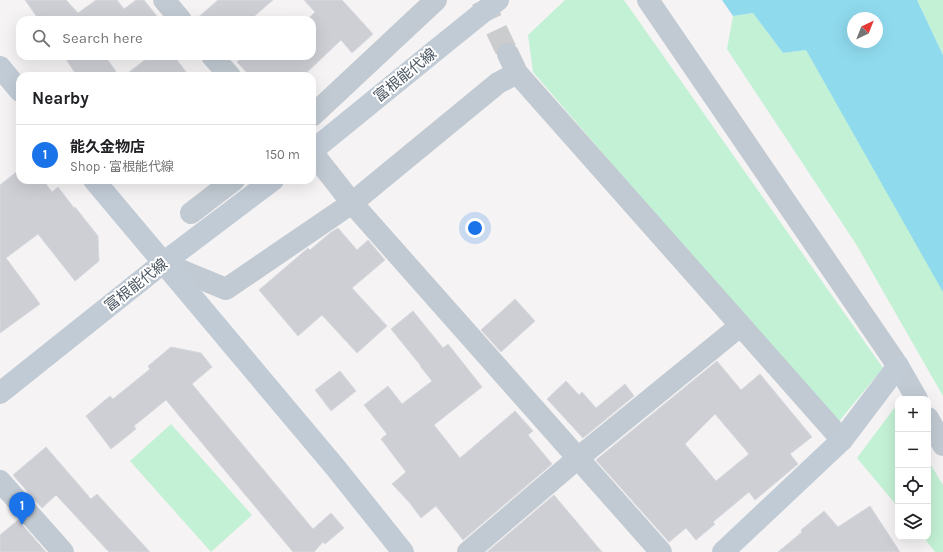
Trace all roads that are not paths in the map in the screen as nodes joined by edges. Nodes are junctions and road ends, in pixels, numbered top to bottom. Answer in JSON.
{"nodes":[{"id":1,"x":164,"y":0,"type":"edge"},
{"id":2,"x":436,"y":0,"type":"edge"},
{"id":3,"x":498,"y":0,"type":"edge"},
{"id":4,"x":648,"y":0,"type":"edge"},
{"id":5,"x":178,"y":16,"type":"edge"},
{"id":6,"x":508,"y":54,"type":"tunnel mouth"},
{"id":7,"x":216,"y":60,"type":"edge"},
{"id":8,"x":0,"y":67,"type":"edge"},
{"id":9,"x":226,"y":72,"type":"edge"},
{"id":10,"x":517,"y":73,"type":"junction"},
{"id":11,"x":16,"y":86,"type":"edge"},
{"id":12,"x":316,"y":112,"type":"edge"},
{"id":13,"x":316,"y":149,"type":"edge"},
{"id":14,"x":316,"y":157,"type":"edge"},
{"id":15,"x":97,"y":184,"type":"edge"},
{"id":16,"x":229,"y":184,"type":"edge"},
{"id":17,"x":268,"y":184,"type":"edge"},
{"id":18,"x":352,"y":203,"type":"junction"},
{"id":19,"x":191,"y":212,"type":"dead end"},
{"id":20,"x":163,"y":263,"type":"junction"},
{"id":21,"x":740,"y":326,"type":"junction"},
{"id":22,"x":898,"y":366,"type":"junction"},
{"id":23,"x":0,"y":393,"type":"edge"},
{"id":24,"x":915,"y":396,"type":"edge"},
{"id":25,"x":931,"y":423,"type":"edge"},
{"id":26,"x":842,"y":440,"type":"junction"},
{"id":27,"x":943,"y":445,"type":"edge"},
{"id":28,"x":578,"y":458,"type":"junction"},
{"id":29,"x":0,"y":481,"type":"edge"},
{"id":30,"x":63,"y":552,"type":"edge"},
{"id":31,"x":403,"y":552,"type":"edge"},
{"id":32,"x":468,"y":552,"type":"edge"},
{"id":33,"x":661,"y":552,"type":"edge"},
{"id":34,"x":723,"y":552,"type":"edge"}],
"edges":[{"from":1,"to":5,"type":"street"},
{"from":2,"to":12,"type":"street"},
{"from":3,"to":13,"type":"street","name":"富根能代線","bridge":true},
{"from":4,"to":22,"type":"street"},
{"from":6,"to":10,"type":"street"},
{"from":7,"to":9,"type":"street"},
{"from":8,"to":11,"type":"street"},
{"from":10,"to":18,"type":"street"},
{"from":10,"to":21,"type":"street"},
{"from":14,"to":18,"type":"street"},
{"from":15,"to":20,"type":"street"},
{"from":16,"to":19,"type":"street"},
{"from":17,"to":20,"type":"street","name":"富根能代線"},
{"from":18,"to":20,"type":"street"},
{"from":18,"to":28,"type":"street"},
{"from":20,"to":23,"type":"street","name":"富根能代線"},
{"from":20,"to":31,"type":"street"},
{"from":21,"to":26,"type":"street"},
{"from":21,"to":28,"type":"street"},
{"from":22,"to":24,"type":"street"},
{"from":22,"to":26,"type":"street"},
{"from":25,"to":27,"type":"street"},
{"from":26,"to":34,"type":"street"},
{"from":28,"to":32,"type":"street"},
{"from":28,"to":33,"type":"street"},
{"from":29,"to":30,"type":"street"}]}
